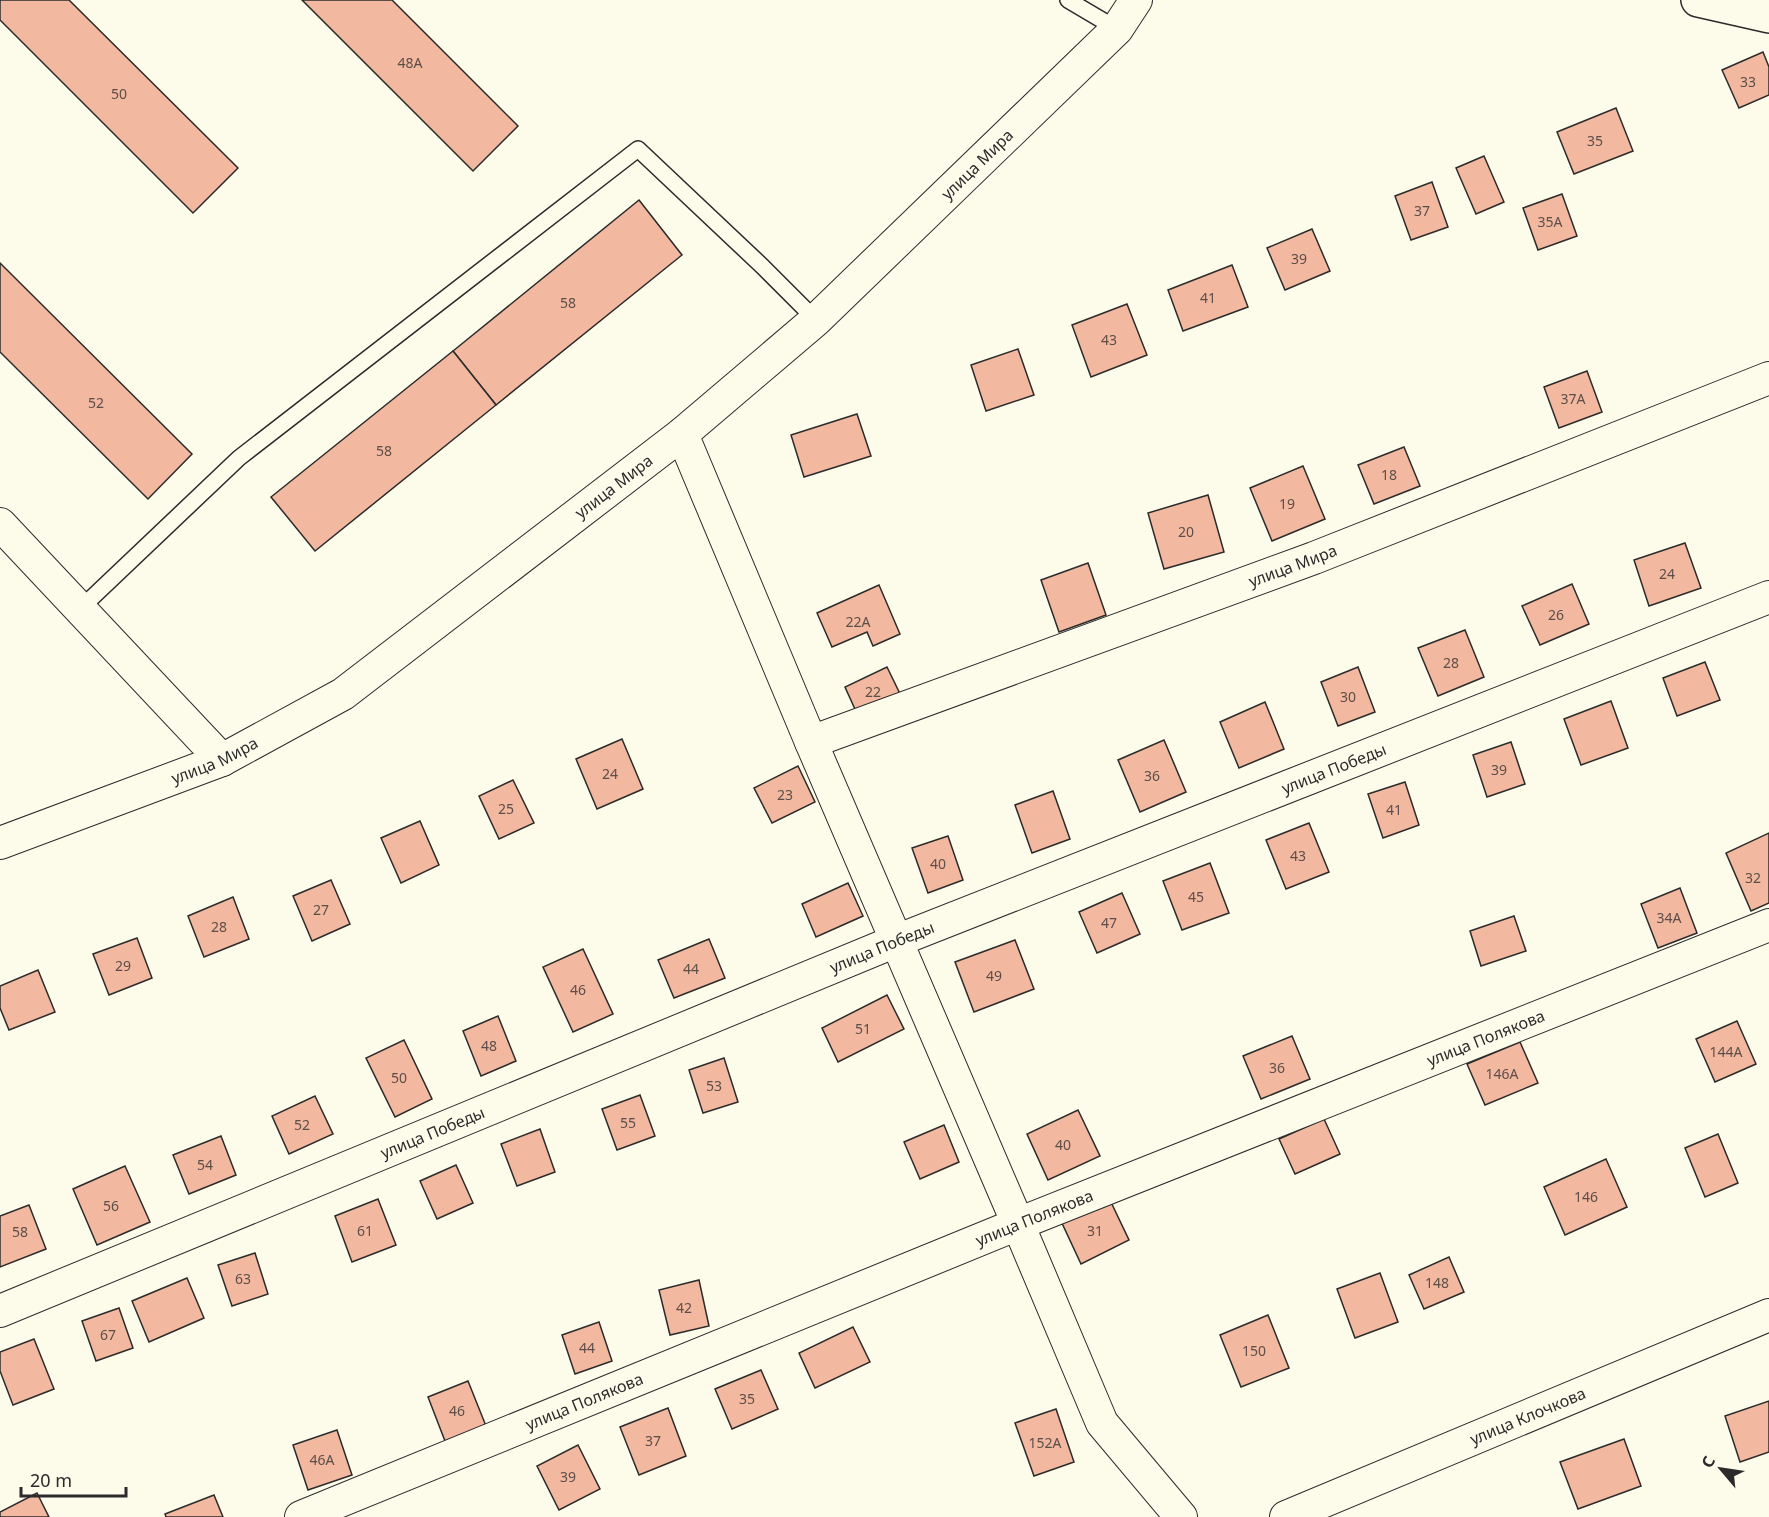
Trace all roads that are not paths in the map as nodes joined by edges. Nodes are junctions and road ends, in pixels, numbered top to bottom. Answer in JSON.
{"nodes":[{"id":1,"x":1068,"y":0,"type":"edge"},
{"id":2,"x":1136,"y":0,"type":"edge"},
{"id":3,"x":1698,"y":0,"type":"edge"},
{"id":4,"x":1769,"y":16,"type":"edge"},
{"id":5,"x":1117,"y":29,"type":"junction"},
{"id":6,"x":816,"y":320,"type":"junction"},
{"id":7,"x":1769,"y":378,"type":"edge"},
{"id":8,"x":682,"y":434,"type":"junction"},
{"id":9,"x":0,"y":524,"type":"edge"},
{"id":10,"x":1769,"y":597,"type":"edge"},
{"id":11,"x":80,"y":609,"type":"junction"},
{"id":12,"x":811,"y":742,"type":"junction"},
{"id":13,"x":222,"y":760,"type":"junction"},
{"id":14,"x":0,"y":843,"type":"edge"},
{"id":15,"x":1769,"y":925,"type":"edge"},
{"id":16,"x":896,"y":941,"type":"junction"},
{"id":17,"x":1018,"y":1224,"type":"junction"},
{"id":18,"x":0,"y":1311,"type":"edge"},
{"id":19,"x":1769,"y":1315,"type":"edge"},
{"id":20,"x":301,"y":1517,"type":"edge"},
{"id":21,"x":1181,"y":1517,"type":"edge"},
{"id":22,"x":1286,"y":1517,"type":"edge"}],
"edges":[{"from":1,"to":5,"type":"lane"},
{"from":2,"to":5,"type":"street","name":"улица Мира"},
{"from":3,"to":4,"type":"street"},
{"from":5,"to":6,"type":"street","name":"улица Мира"},
{"from":6,"to":8,"type":"street","name":"улица Мира"},
{"from":6,"to":11,"type":"lane"},
{"from":7,"to":12,"type":"street","name":"улица Мира"},
{"from":8,"to":12,"type":"street"},
{"from":8,"to":13,"type":"street","name":"улица Мира"},
{"from":9,"to":11,"type":"street"},
{"from":10,"to":16,"type":"street","name":"улица Победы"},
{"from":11,"to":13,"type":"street"},
{"from":12,"to":16,"type":"street"},
{"from":13,"to":14,"type":"street","name":"улица Мира"},
{"from":15,"to":17,"type":"street","name":"улица Полякова"},
{"from":16,"to":17,"type":"street"},
{"from":16,"to":18,"type":"street","name":"улица Победы"},
{"from":17,"to":20,"type":"street","name":"улица Полякова"},
{"from":17,"to":21,"type":"street"},
{"from":19,"to":22,"type":"street","name":"улица Клочкова"}]}
